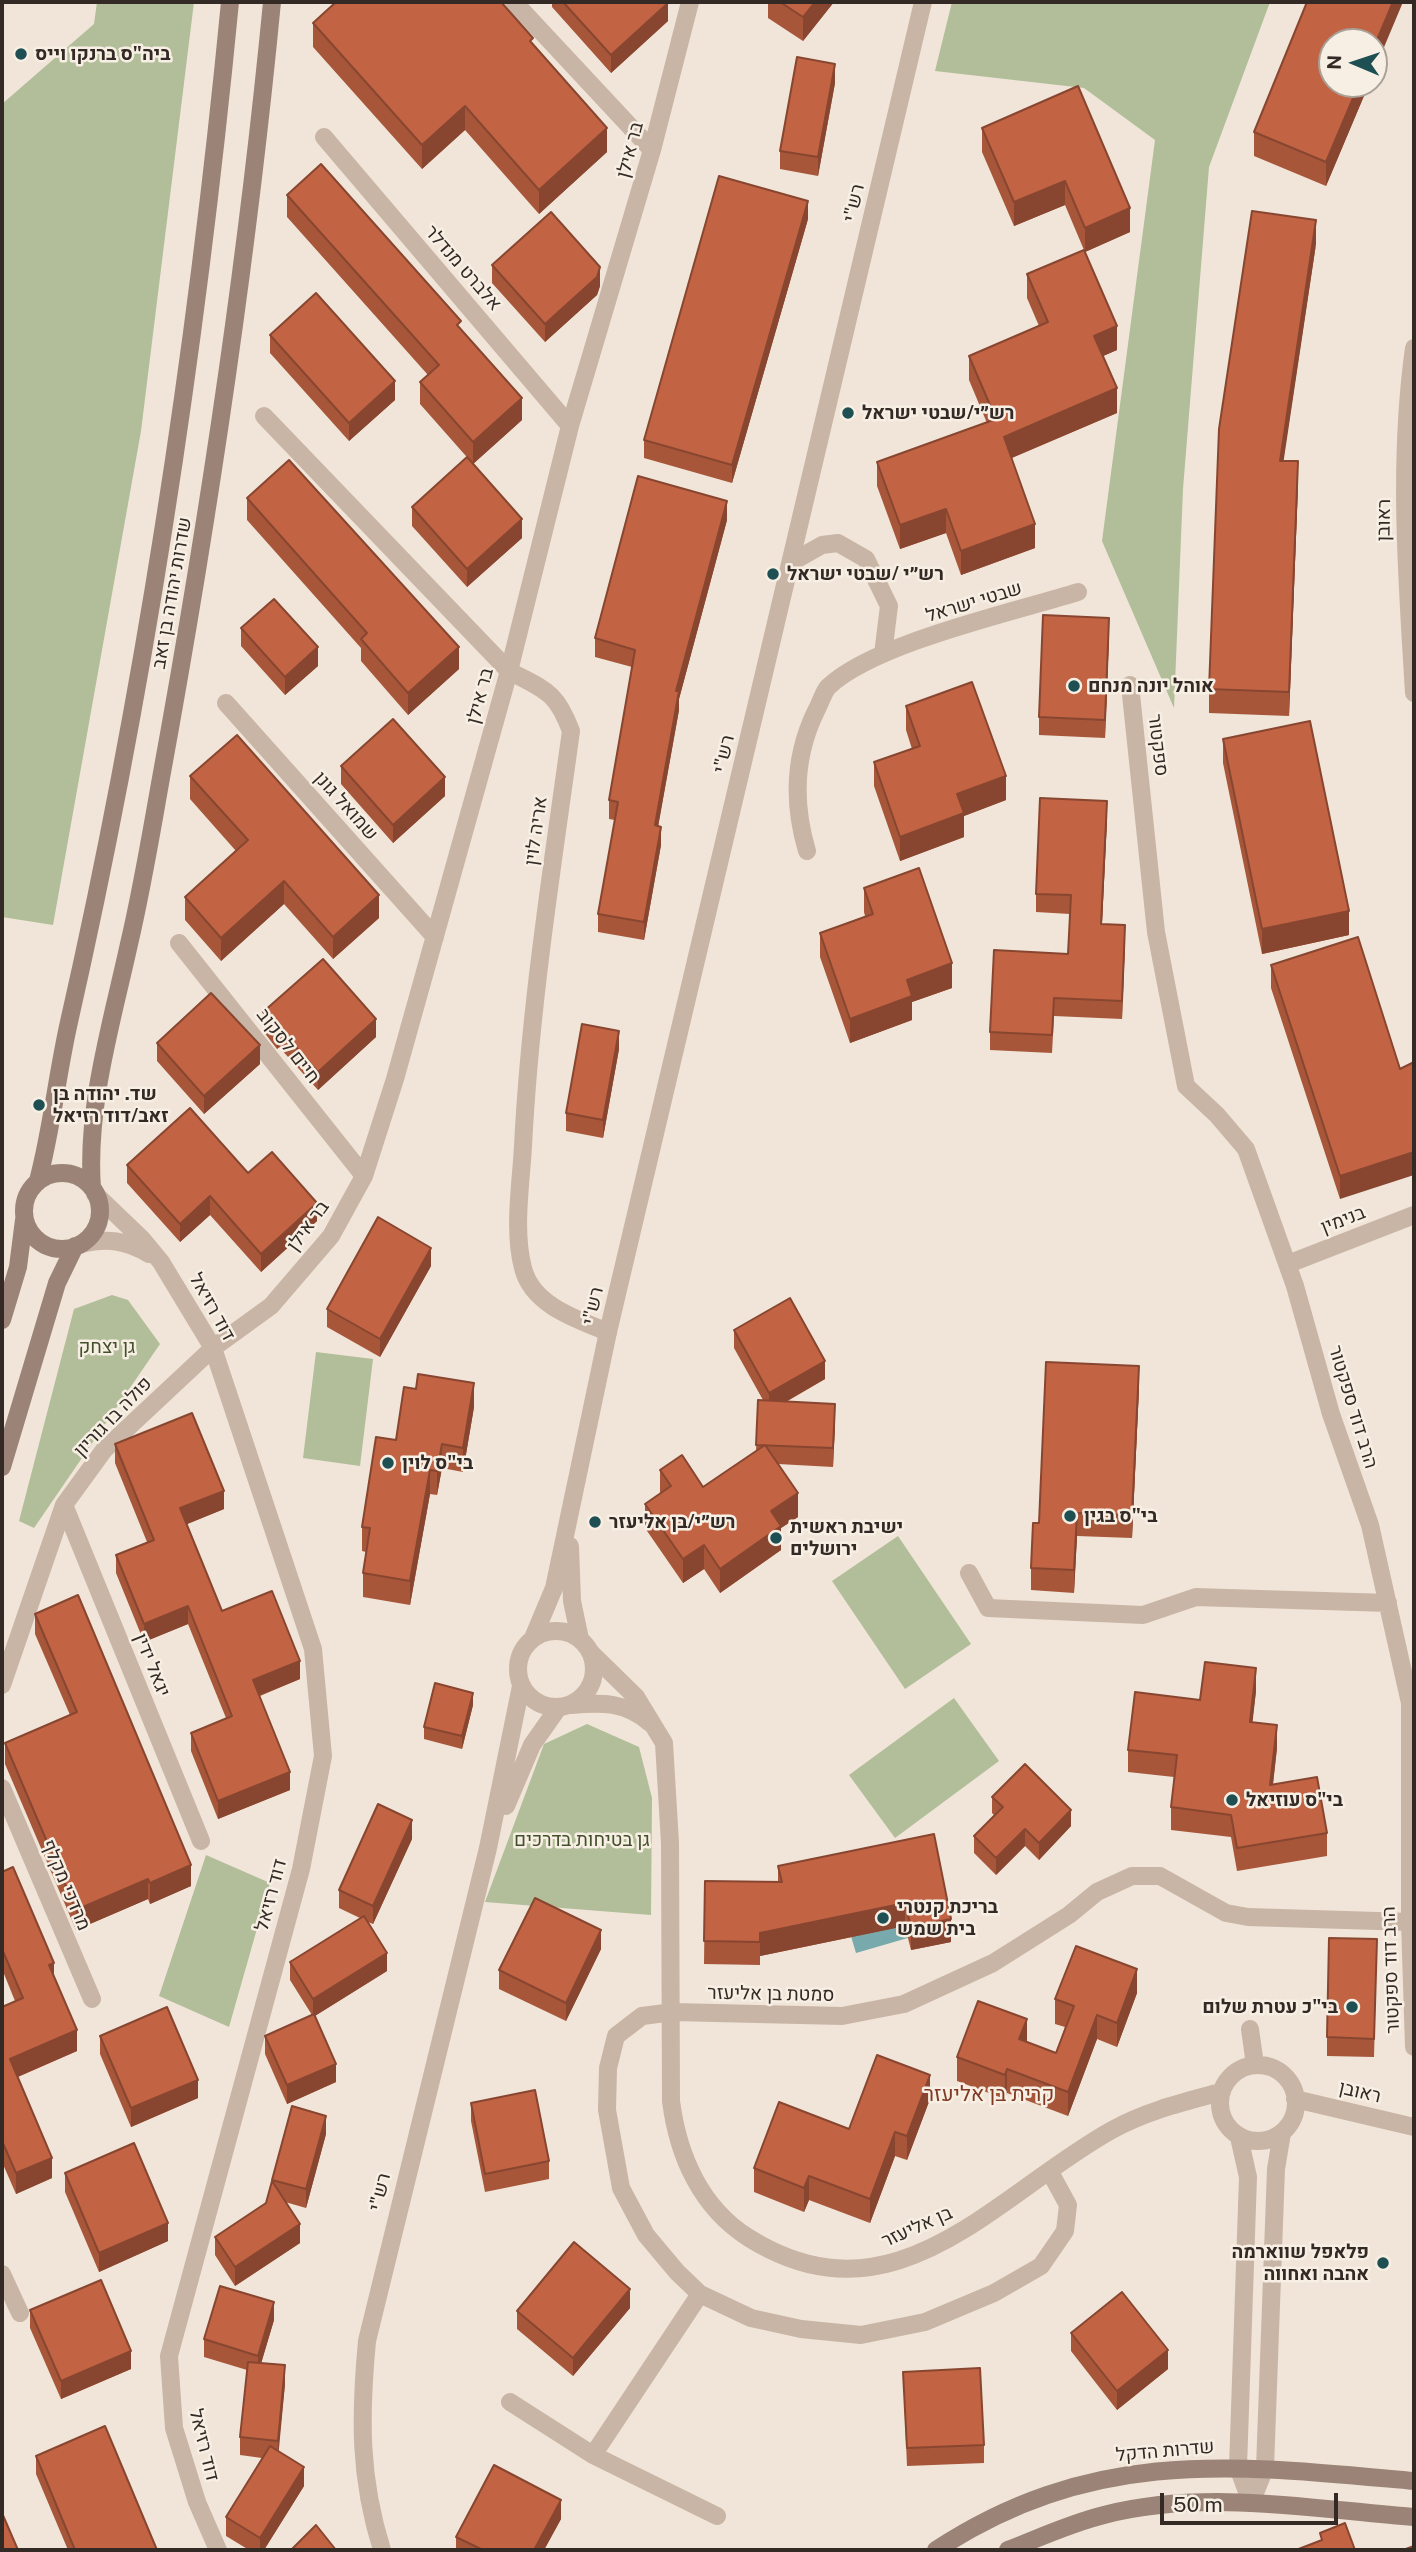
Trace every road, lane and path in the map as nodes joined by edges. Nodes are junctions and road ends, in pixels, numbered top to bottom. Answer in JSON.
{"nodes":[{"id":1,"x":230,"y":2,"type":"edge"},
{"id":2,"x":272,"y":2,"type":"edge"},
{"id":3,"x":514,"y":2,"type":"edge"},
{"id":4,"x":690,"y":2,"type":"edge"},
{"id":5,"x":923,"y":2,"type":"edge"},
{"id":6,"x":324,"y":137,"type":"dead end"},
{"id":7,"x":652,"y":150,"type":"junction"},
{"id":8,"x":1414,"y":348,"type":"edge"},
{"id":9,"x":264,"y":416,"type":"dead end"},
{"id":10,"x":570,"y":426,"type":"junction"},
{"id":11,"x":792,"y":562,"type":"junction"},
{"id":12,"x":1078,"y":592,"type":"dead end"},
{"id":13,"x":883,"y":654,"type":"junction"},
{"id":14,"x":509,"y":671,"type":"junction"},
{"id":15,"x":1130,"y":685,"type":"dead end"},
{"id":16,"x":1414,"y":693,"type":"edge"},
{"id":17,"x":226,"y":703,"type":"dead end"},
{"id":18,"x":1145,"y":810,"type":"joint"},
{"id":19,"x":807,"y":851,"type":"dead end"},
{"id":20,"x":435,"y":937,"type":"junction"},
{"id":21,"x":179,"y":943,"type":"dead end"},
{"id":22,"x":364,"y":1176,"type":"junction"},
{"id":23,"x":38,"y":1181,"type":"junction"},
{"id":24,"x":94,"y":1191,"type":"junction"},
{"id":25,"x":1414,"y":1215,"type":"edge"},
{"id":26,"x":24,"y":1216,"type":"junction"},
{"id":27,"x":78,"y":1245,"type":"junction"},
{"id":28,"x":161,"y":1262,"type":"junction"},
{"id":29,"x":1288,"y":1264,"type":"junction"},
{"id":30,"x":2,"y":1320,"type":"edge"},
{"id":31,"x":608,"y":1332,"type":"junction"},
{"id":32,"x":213,"y":1348,"type":"junction"},
{"id":33,"x":2,"y":1467,"type":"edge"},
{"id":34,"x":64,"y":1505,"type":"junction"},
{"id":35,"x":570,"y":1518,"type":"junction"},
{"id":36,"x":969,"y":1573,"type":"dead end"},
{"id":37,"x":1388,"y":1603,"type":"junction"},
{"id":38,"x":533,"y":1638,"type":"junction"},
{"id":39,"x":585,"y":1645,"type":"junction"},
{"id":40,"x":2,"y":1685,"type":"edge"},
{"id":41,"x":521,"y":1686,"type":"junction"},
{"id":42,"x":564,"y":1707,"type":"junction"},
{"id":43,"x":664,"y":1743,"type":"junction"},
{"id":44,"x":2,"y":1788,"type":"edge"},
{"id":45,"x":201,"y":1841,"type":"dead end"},
{"id":46,"x":488,"y":1848,"type":"junction"},
{"id":47,"x":1410,"y":1922,"type":"junction"},
{"id":48,"x":92,"y":1999,"type":"dead end"},
{"id":49,"x":673,"y":2012,"type":"junction"},
{"id":50,"x":1250,"y":2029,"type":"dead end"},
{"id":51,"x":1414,"y":2047,"type":"edge"},
{"id":52,"x":1255,"y":2065,"type":"junction"},
{"id":53,"x":1221,"y":2092,"type":"junction"},
{"id":54,"x":1295,"y":2099,"type":"junction"},
{"id":55,"x":1414,"y":2127,"type":"edge"},
{"id":56,"x":1282,"y":2133,"type":"junction"},
{"id":57,"x":1239,"y":2137,"type":"junction"},
{"id":58,"x":1050,"y":2172,"type":"junction"},
{"id":59,"x":2,"y":2274,"type":"edge"},
{"id":60,"x":701,"y":2294,"type":"junction"},
{"id":61,"x":20,"y":2313,"type":"dead end"},
{"id":62,"x":510,"y":2402,"type":"dead end"},
{"id":63,"x":593,"y":2455,"type":"junction"},
{"id":64,"x":1238,"y":2467,"type":"junction"},
{"id":65,"x":1265,"y":2468,"type":"junction"},
{"id":66,"x":1414,"y":2481,"type":"edge"},
{"id":67,"x":1251,"y":2503,"type":"junction"},
{"id":68,"x":717,"y":2516,"type":"dead end"},
{"id":69,"x":1414,"y":2517,"type":"edge"},
{"id":70,"x":218,"y":2550,"type":"edge"},
{"id":71,"x":382,"y":2550,"type":"edge"},
{"id":72,"x":936,"y":2550,"type":"edge"},
{"id":73,"x":1008,"y":2550,"type":"edge"}],
"edges":[{"from":1,"to":23,"type":"main road","name":"שדרות יהודה בן זאב"},
{"from":2,"to":24,"type":"main road","name":"שדרות יהודה בן זאב"},
{"from":3,"to":7,"type":"street"},
{"from":4,"to":7,"type":"street","name":"בר אילן"},
{"from":5,"to":11,"type":"street","name":"רש\"י"},
{"from":6,"to":10,"type":"street","name":"אלברט מנדלר"},
{"from":7,"to":10,"type":"street","name":"בר אילן"},
{"from":8,"to":16,"type":"street","name":"ראובן"},
{"from":9,"to":14,"type":"street","name":"אריה לוין"},
{"from":10,"to":14,"type":"street","name":"בר אילן"},
{"from":11,"to":13,"type":"street"},
{"from":11,"to":31,"type":"street","name":"רש\"י"},
{"from":12,"to":13,"type":"street","name":"שבטי ישראל"},
{"from":13,"to":19,"type":"street","name":"שבטי ישראל"},
{"from":14,"to":20,"type":"street","name":"בר אילן"},
{"from":14,"to":31,"type":"street","name":"אריה לוין"},
{"from":15,"to":18,"type":"street","name":"ספקטור"},
{"from":17,"to":20,"type":"street","name":"שמואל גונן"},
{"from":18,"to":29,"type":"street","name":"הרב דוד ספקטור"},
{"from":20,"to":22,"type":"street","name":"בר אילן"},
{"from":21,"to":22,"type":"street","name":"חיים לסקוב"},
{"from":22,"to":32,"type":"street","name":"בר אילן"},
{"from":23,"to":24,"type":"main road"},
{"from":23,"to":26,"type":"main road"},
{"from":24,"to":27,"type":"main road"},
{"from":24,"to":28,"type":"street","name":"דוד רזיאל"},
{"from":25,"to":29,"type":"street","name":"בנימין"},
{"from":26,"to":27,"type":"main road"},
{"from":26,"to":30,"type":"main road"},
{"from":27,"to":28,"type":"street"},
{"from":27,"to":33,"type":"main road"},
{"from":28,"to":32,"type":"street","name":"דוד רזיאל"},
{"from":29,"to":37,"type":"street","name":"הרב דוד ספקטור"},
{"from":31,"to":35,"type":"street","name":"רש\"י"},
{"from":32,"to":34,"type":"street","name":"פולה בו גוריון"},
{"from":32,"to":70,"type":"street","name":"דוד רזיאל"},
{"from":34,"to":40,"type":"street","name":"פולה בו גוריון"},
{"from":34,"to":45,"type":"street","name":"יגאל ידין"},
{"from":35,"to":38,"type":"street","name":"רש\"י"},
{"from":35,"to":39,"type":"street","name":"רש\"י"},
{"from":36,"to":37,"type":"street"},
{"from":37,"to":47,"type":"street","name":"הרב דוד ספקטור"},
{"from":38,"to":39,"type":"street"},
{"from":38,"to":41,"type":"street"},
{"from":39,"to":42,"type":"street"},
{"from":39,"to":43,"type":"street","name":"בן אליעזר"},
{"from":41,"to":42,"type":"street"},
{"from":41,"to":46,"type":"street","name":"רש\"י"},
{"from":42,"to":43,"type":"street"},
{"from":42,"to":46,"type":"street","name":"רש\"י"},
{"from":43,"to":49,"type":"street","name":"בן אליעזר"},
{"from":44,"to":48,"type":"street","name":"מרדכי מקלף"},
{"from":46,"to":71,"type":"street","name":"רש\"י"},
{"from":47,"to":49,"type":"street","name":"סמטת בן אליעזר"},
{"from":47,"to":51,"type":"street","name":"הרב דוד ספקטור"},
{"from":49,"to":58,"type":"street","name":"בן אליעזר"},
{"from":49,"to":60,"type":"street"},
{"from":50,"to":52,"type":"street"},
{"from":52,"to":53,"type":"street"},
{"from":52,"to":54,"type":"street"},
{"from":53,"to":57,"type":"street"},
{"from":53,"to":58,"type":"street","name":"בן אליעזר"},
{"from":54,"to":55,"type":"street","name":"ראובן"},
{"from":54,"to":56,"type":"street"},
{"from":56,"to":57,"type":"street"},
{"from":56,"to":65,"type":"street"},
{"from":57,"to":64,"type":"street"},
{"from":58,"to":60,"type":"street"},
{"from":59,"to":61,"type":"street"},
{"from":60,"to":63,"type":"street"},
{"from":62,"to":63,"type":"street"},
{"from":63,"to":68,"type":"street"},
{"from":64,"to":65,"type":"main road","name":"שדרות הדקל"},
{"from":64,"to":67,"type":"street"},
{"from":64,"to":72,"type":"main road","name":"שדרות הדקל"},
{"from":65,"to":66,"type":"main road","name":"שדרות הדקל"},
{"from":65,"to":67,"type":"street"},
{"from":67,"to":69,"type":"main road"},
{"from":67,"to":73,"type":"main road"}]}
